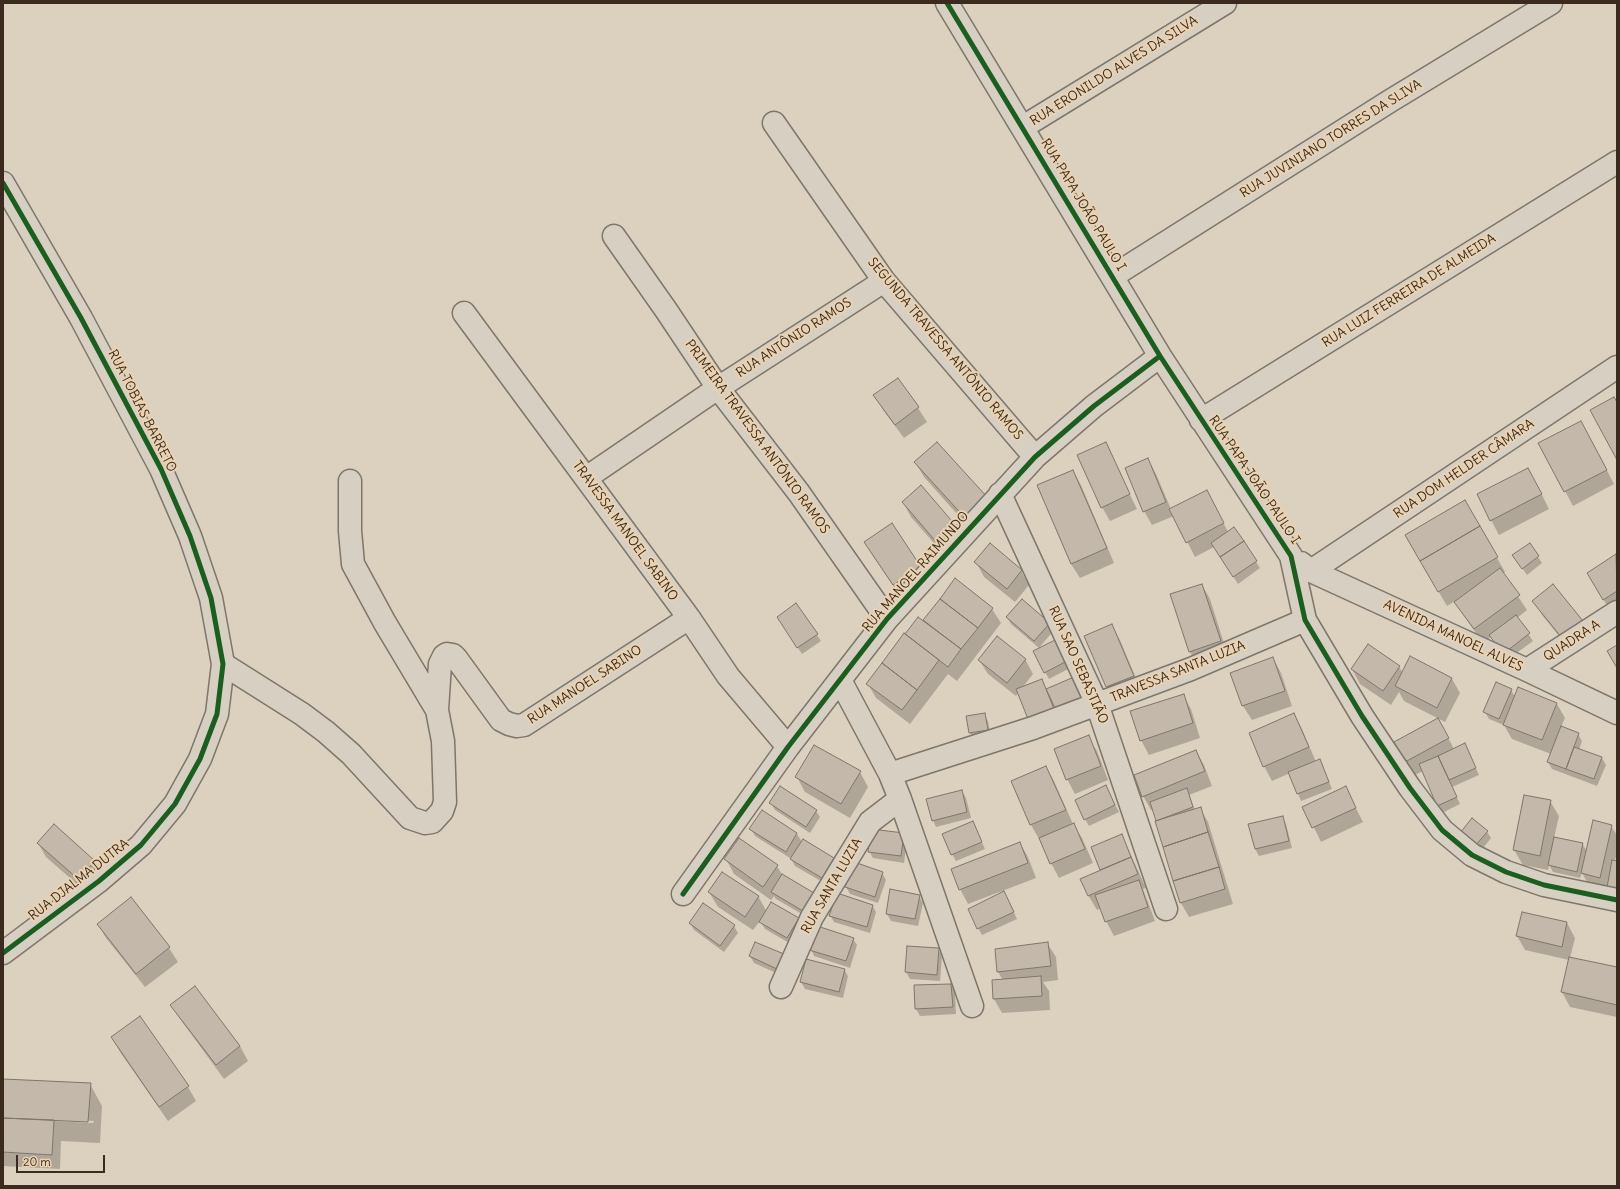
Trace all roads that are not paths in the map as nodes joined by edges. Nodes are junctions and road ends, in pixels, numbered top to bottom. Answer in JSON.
{"nodes":[{"id":1,"x":947,"y":3,"type":"edge"},
{"id":2,"x":1225,"y":3,"type":"edge"},
{"id":3,"x":1551,"y":3,"type":"edge"},
{"id":4,"x":774,"y":123,"type":"dead end"},
{"id":5,"x":1023,"y":127,"type":"junction"},
{"id":6,"x":1617,"y":162,"type":"edge"},
{"id":7,"x":3,"y":183,"type":"edge"},
{"id":8,"x":614,"y":236,"type":"dead end"},
{"id":9,"x":1113,"y":276,"type":"junction"},
{"id":10,"x":884,"y":281,"type":"junction"},
{"id":11,"x":464,"y":313,"type":"dead end"},
{"id":12,"x":1160,"y":356,"type":"junction"},
{"id":13,"x":1617,"y":367,"type":"edge"},
{"id":14,"x":718,"y":388,"type":"junction"},
{"id":15,"x":1201,"y":420,"type":"junction"},
{"id":16,"x":1035,"y":456,"type":"junction"},
{"id":17,"x":586,"y":478,"type":"junction"},
{"id":18,"x":350,"y":481,"type":"dead end"},
{"id":19,"x":1000,"y":494,"type":"junction"},
{"id":20,"x":1291,"y":556,"type":"junction"},
{"id":21,"x":1310,"y":571,"type":"junction"},
{"id":22,"x":1617,"y":612,"type":"edge"},
{"id":23,"x":689,"y":618,"type":"junction"},
{"id":24,"x":887,"y":619,"type":"junction"},
{"id":25,"x":1305,"y":620,"type":"junction"},
{"id":26,"x":223,"y":664,"type":"junction"},
{"id":27,"x":1527,"y":670,"type":"junction"},
{"id":28,"x":840,"y":680,"type":"junction"},
{"id":29,"x":1097,"y":704,"type":"junction"},
{"id":30,"x":437,"y":710,"type":"junction"},
{"id":31,"x":1617,"y":713,"type":"edge"},
{"id":32,"x":788,"y":747,"type":"junction"},
{"id":33,"x":890,"y":774,"type":"junction"},
{"id":34,"x":900,"y":799,"type":"junction"},
{"id":35,"x":683,"y":894,"type":"dead end"},
{"id":36,"x":1617,"y":900,"type":"edge"},
{"id":37,"x":1166,"y":909,"type":"dead end"},
{"id":38,"x":3,"y":953,"type":"edge"},
{"id":39,"x":781,"y":987,"type":"dead end"},
{"id":40,"x":972,"y":1006,"type":"dead end"}],
"edges":[{"from":1,"to":5,"type":"street","name":"RUA PAPA JOÃO PAULO I"},
{"from":2,"to":5,"type":"street","name":"RUA ERONILDO ALVES DA SILVA"},
{"from":3,"to":9,"type":"street","name":"RUA JUVINIANO TORRES DA SLIVA"},
{"from":4,"to":10,"type":"street","name":"SEGUNDA TRAVESSA ANTÔNIO RAMOS"},
{"from":5,"to":9,"type":"street","name":"RUA PAPA JOÃO PAULO I"},
{"from":6,"to":15,"type":"street","name":"RUA LUIZ FERREIRA DE ALMEIDA"},
{"from":7,"to":26,"type":"street","name":"RUA TOBIAS BARRETO"},
{"from":8,"to":14,"type":"street","name":"PRIMEIRA TRAVESSA ANTÔNIO RAMOS"},
{"from":9,"to":12,"type":"street","name":"RUA PAPA JOÃO PAULO I"},
{"from":10,"to":14,"type":"street","name":"RUA ANTÔNIO RAMOS"},
{"from":10,"to":16,"type":"street","name":"SEGUNDA TRAVESSA ANTÔNIO RAMOS"},
{"from":11,"to":17,"type":"street","name":"TRAVESSA MANOEL SABINO"},
{"from":12,"to":15,"type":"street","name":"RUA PAPA JOÃO PAULO I"},
{"from":12,"to":16,"type":"street","name":"RUA MANOEL RAIMUNDO"},
{"from":13,"to":21,"type":"street","name":"RUA DOM HELDER CÂMARA"},
{"from":14,"to":17,"type":"street","name":"RUA ANTÔNIO RAMOS"},
{"from":14,"to":24,"type":"street","name":"PRIMEIRA TRAVESSA ANTÔNIO RAMOS"},
{"from":15,"to":20,"type":"street","name":"RUA PAPA JOÃO PAULO I"},
{"from":16,"to":19,"type":"street","name":"RUA MANOEL RAIMUNDO"},
{"from":17,"to":23,"type":"street","name":"TRAVESSA MANOEL SABINO"},
{"from":18,"to":30,"type":"street","name":"RUA MANOEL SABINO"},
{"from":19,"to":24,"type":"street","name":"RUA MANOEL RAIMUNDO"},
{"from":19,"to":29,"type":"street","name":"RUA SAO SEBASTIÃO"},
{"from":20,"to":21,"type":"street","name":"AVENIDA MANOEL ALVES"},
{"from":20,"to":25,"type":"street","name":"RUA PAPA JOÃO PAULO I"},
{"from":21,"to":27,"type":"street","name":"AVENIDA MANOEL ALVES"},
{"from":22,"to":27,"type":"street","name":"QUADRA A"},
{"from":23,"to":30,"type":"street","name":"RUA MANOEL SABINO"},
{"from":23,"to":32,"type":"street","name":"TRAVESSA MANOEL SABINO"},
{"from":24,"to":28,"type":"street","name":"RUA MANOEL RAIMUNDO"},
{"from":25,"to":29,"type":"street","name":"TRAVESSA SANTA LUZIA"},
{"from":25,"to":36,"type":"street","name":"RUA PAPA JOÃO PAULO I"},
{"from":26,"to":30,"type":"street","name":"RUA MANOEL SABINO"},
{"from":26,"to":38,"type":"street","name":"RUA DJALMA DUTRA"},
{"from":27,"to":31,"type":"street","name":"AVENIDA MANOEL ALVES"},
{"from":28,"to":32,"type":"street","name":"RUA MANOEL RAIMUNDO"},
{"from":28,"to":33,"type":"street"},
{"from":29,"to":33,"type":"street","name":"TRAVESSA SANTA LUZIA"},
{"from":29,"to":37,"type":"street","name":"RUA SAO SEBASTIÃO"},
{"from":32,"to":35,"type":"street","name":"RUA MANOEL RAIMUNDO"},
{"from":33,"to":34,"type":"street"},
{"from":34,"to":39,"type":"street","name":"RUA SANTA LUZIA"},
{"from":34,"to":40,"type":"street"}]}
